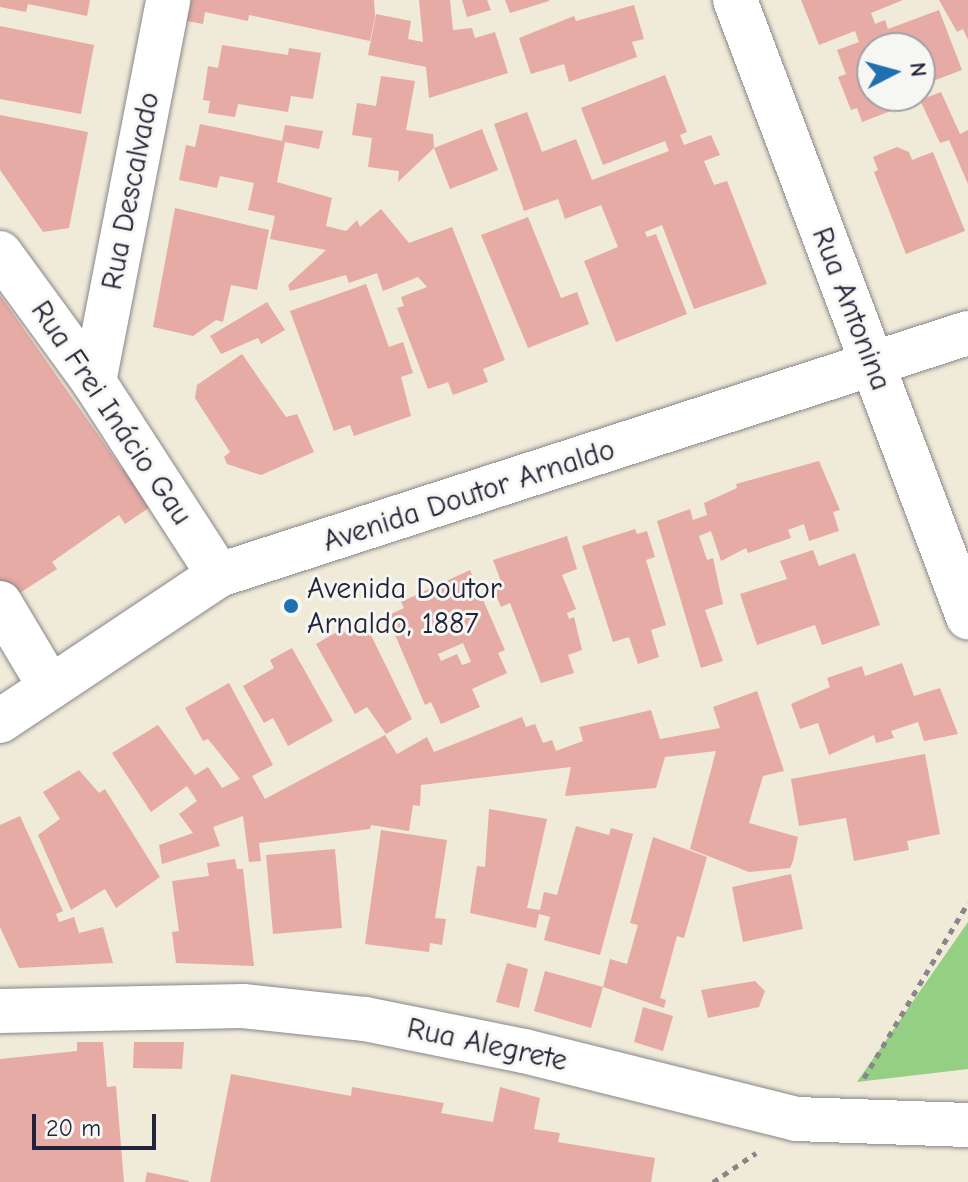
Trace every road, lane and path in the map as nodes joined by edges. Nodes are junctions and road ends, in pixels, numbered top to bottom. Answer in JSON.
{"nodes":[{"id":1,"x":168,"y":0,"type":"edge"},
{"id":2,"x":735,"y":0,"type":"edge"},
{"id":3,"x":0,"y":253,"type":"edge"},
{"id":4,"x":968,"y":333,"type":"edge"},
{"id":5,"x":873,"y":367,"type":"junction"},
{"id":6,"x":94,"y":382,"type":"junction"},
{"id":7,"x":219,"y":575,"type":"junction"},
{"id":8,"x":0,"y":603,"type":"edge"},
{"id":9,"x":968,"y":617,"type":"edge"},
{"id":10,"x":50,"y":687,"type":"junction"},
{"id":11,"x":0,"y":721,"type":"edge"},
{"id":12,"x":968,"y":903,"type":"edge"},
{"id":13,"x":0,"y":1011,"type":"edge"},
{"id":14,"x":837,"y":1123,"type":"junction"},
{"id":15,"x":968,"y":1125,"type":"edge"}],
"edges":[{"from":1,"to":6,"type":"street","name":"Rua Descalvado"},
{"from":2,"to":5,"type":"street","name":"Rua Antonina"},
{"from":3,"to":6,"type":"street","name":"Rua Frei Inácio Gau"},
{"from":4,"to":5,"type":"street","name":"Avenida Doutor Arnaldo"},
{"from":5,"to":7,"type":"street","name":"Avenida Doutor Arnaldo"},
{"from":5,"to":9,"type":"street","name":"Rua Antonina"},
{"from":6,"to":7,"type":"street","name":"Rua Frei Inácio Gau"},
{"from":7,"to":10,"type":"street","name":"Avenida Doutor Arnaldo"},
{"from":8,"to":10,"type":"street"},
{"from":10,"to":11,"type":"street","name":"Avenida Doutor Arnaldo"},
{"from":12,"to":14,"type":"path"},
{"from":13,"to":14,"type":"street","name":"Rua Alegrete"},
{"from":14,"to":15,"type":"street","name":"Rua Alegrete"}]}
